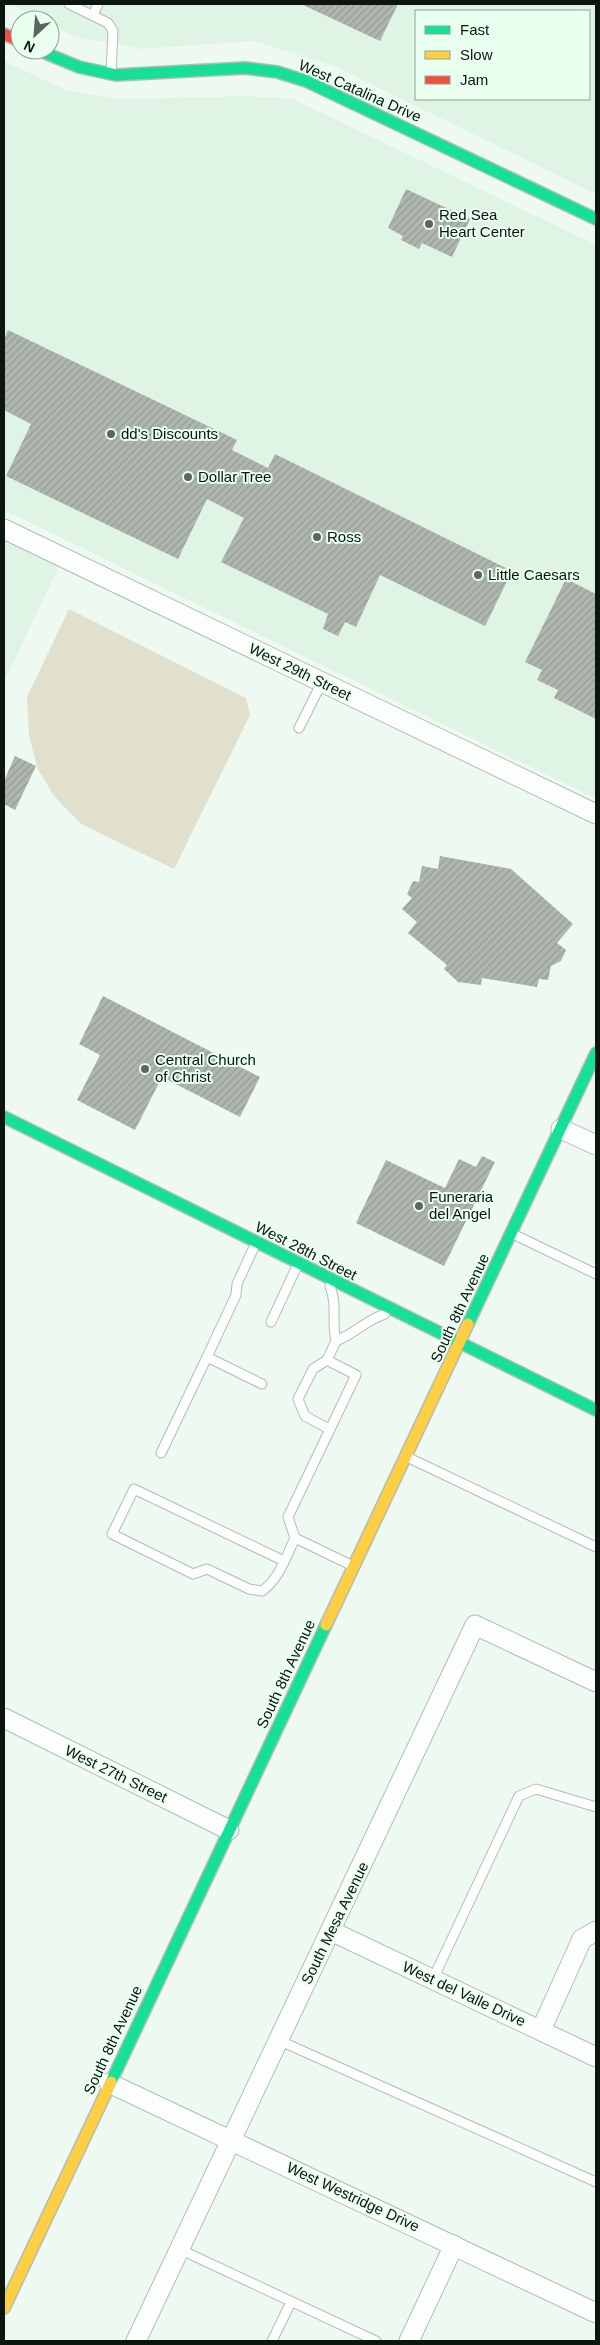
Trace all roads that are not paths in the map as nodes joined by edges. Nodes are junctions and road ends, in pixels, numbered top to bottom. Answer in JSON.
{"nodes":[{"id":1,"x":70,"y":4,"type":"edge"},
{"id":2,"x":98,"y":4,"type":"edge"},
{"id":3,"x":93,"y":15,"type":"junction"},
{"id":4,"x":60,"y":59,"type":"edge"},
{"id":5,"x":111,"y":74,"type":"junction"},
{"id":6,"x":596,"y":219,"type":"edge"},
{"id":7,"x":4,"y":529,"type":"edge"},
{"id":8,"x":322,"y":682,"type":"junction"},
{"id":9,"x":299,"y":728,"type":"dead end"},
{"id":10,"x":596,"y":814,"type":"edge"},
{"id":11,"x":596,"y":1054,"type":"edge"},
{"id":12,"x":4,"y":1117,"type":"edge"},
{"id":13,"x":561,"y":1128,"type":"junction"},
{"id":14,"x":596,"y":1145,"type":"edge"},
{"id":15,"x":512,"y":1233,"type":"junction"},
{"id":16,"x":256,"y":1243,"type":"junction"},
{"id":17,"x":298,"y":1264,"type":"junction"},
{"id":18,"x":596,"y":1274,"type":"edge"},
{"id":19,"x":328,"y":1279,"type":"junction"},
{"id":20,"x":392,"y":1312,"type":"junction"},
{"id":21,"x":271,"y":1322,"type":"dead end"},
{"id":22,"x":336,"y":1341,"type":"junction"},
{"id":23,"x":459,"y":1345,"type":"junction"},
{"id":24,"x":207,"y":1357,"type":"junction"},
{"id":25,"x":326,"y":1360,"type":"junction"},
{"id":26,"x":262,"y":1384,"type":"dead end"},
{"id":27,"x":596,"y":1410,"type":"edge"},
{"id":28,"x":330,"y":1428,"type":"junction"},
{"id":29,"x":161,"y":1453,"type":"dead end"},
{"id":30,"x":406,"y":1456,"type":"junction"},
{"id":31,"x":295,"y":1538,"type":"junction"},
{"id":32,"x":596,"y":1547,"type":"edge"},
{"id":33,"x":284,"y":1561,"type":"junction"},
{"id":34,"x":354,"y":1566,"type":"junction"},
{"id":35,"x":596,"y":1682,"type":"edge"},
{"id":36,"x":4,"y":1718,"type":"edge"},
{"id":37,"x":596,"y":1807,"type":"edge"},
{"id":38,"x":229,"y":1830,"type":"junction"},
{"id":39,"x":332,"y":1931,"type":"junction"},
{"id":40,"x":596,"y":1931,"type":"edge"},
{"id":41,"x":433,"y":1979,"type":"junction"},
{"id":42,"x":541,"y":2030,"type":"junction"},
{"id":43,"x":278,"y":2040,"type":"junction"},
{"id":44,"x":596,"y":2057,"type":"edge"},
{"id":45,"x":109,"y":2083,"type":"junction"},
{"id":46,"x":230,"y":2140,"type":"junction"},
{"id":47,"x":596,"y":2182,"type":"edge"},
{"id":48,"x":454,"y":2245,"type":"junction"},
{"id":49,"x":179,"y":2249,"type":"junction"},
{"id":50,"x":291,"y":2302,"type":"junction"},
{"id":51,"x":4,"y":2308,"type":"edge"},
{"id":52,"x":596,"y":2313,"type":"edge"},
{"id":53,"x":136,"y":2341,"type":"edge"},
{"id":54,"x":272,"y":2341,"type":"edge"},
{"id":55,"x":376,"y":2341,"type":"edge"},
{"id":56,"x":409,"y":2341,"type":"edge"}],
"edges":[{"from":1,"to":3,"type":"lane"},
{"from":2,"to":3,"type":"lane"},
{"from":3,"to":5,"type":"lane"},
{"from":4,"to":5,"type":"street","name":"West Catalina Drive"},
{"from":5,"to":6,"type":"street","name":"West Catalina Drive"},
{"from":7,"to":8,"type":"street","name":"West 29th Street"},
{"from":8,"to":9,"type":"lane"},
{"from":8,"to":10,"type":"street","name":"West 29th Street"},
{"from":11,"to":13,"type":"street","name":"South 8th Avenue"},
{"from":12,"to":16,"type":"street","name":"West 28th Street"},
{"from":13,"to":14,"type":"street"},
{"from":13,"to":15,"type":"street","name":"South 8th Avenue"},
{"from":15,"to":18,"type":"lane"},
{"from":15,"to":23,"type":"street","name":"South 8th Avenue"},
{"from":16,"to":17,"type":"street","name":"West 28th Street"},
{"from":16,"to":24,"type":"lane"},
{"from":17,"to":19,"type":"street","name":"West 28th Street"},
{"from":17,"to":21,"type":"lane"},
{"from":19,"to":20,"type":"street","name":"West 28th Street"},
{"from":19,"to":22,"type":"lane"},
{"from":20,"to":22,"type":"lane"},
{"from":20,"to":23,"type":"street","name":"West 28th Street"},
{"from":22,"to":25,"type":"lane"},
{"from":23,"to":27,"type":"street","name":"West 28th Street"},
{"from":23,"to":30,"type":"street","name":"South 8th Avenue"},
{"from":24,"to":26,"type":"lane"},
{"from":24,"to":29,"type":"lane"},
{"from":25,"to":28,"type":"lane"},
{"from":25,"to":28,"type":"lane"},
{"from":28,"to":31,"type":"lane"},
{"from":30,"to":32,"type":"lane"},
{"from":30,"to":34,"type":"street","name":"South 8th Avenue"},
{"from":31,"to":33,"type":"lane"},
{"from":31,"to":34,"type":"lane"},
{"from":33,"to":33,"type":"lane"},
{"from":34,"to":38,"type":"street","name":"South 8th Avenue"},
{"from":35,"to":39,"type":"street","name":"South Mesa Avenue"},
{"from":36,"to":38,"type":"street","name":"West 27th Street"},
{"from":37,"to":41,"type":"lane"},
{"from":38,"to":45,"type":"street","name":"South 8th Avenue"},
{"from":39,"to":41,"type":"street","name":"West del Valle Drive"},
{"from":39,"to":43,"type":"street","name":"South Mesa Avenue"},
{"from":40,"to":42,"type":"street"},
{"from":41,"to":42,"type":"street","name":"West del Valle Drive"},
{"from":42,"to":44,"type":"street","name":"West del Valle Drive"},
{"from":43,"to":46,"type":"street","name":"South Mesa Avenue"},
{"from":43,"to":47,"type":"lane"},
{"from":45,"to":46,"type":"street","name":"West Westridge Drive"},
{"from":45,"to":51,"type":"street","name":"South 8th Avenue"},
{"from":46,"to":48,"type":"street","name":"West Westridge Drive"},
{"from":46,"to":49,"type":"street","name":"South Mesa Avenue"},
{"from":48,"to":52,"type":"street","name":"West Westridge Drive"},
{"from":48,"to":56,"type":"street"},
{"from":49,"to":50,"type":"lane"},
{"from":49,"to":53,"type":"street","name":"South Mesa Avenue"},
{"from":50,"to":54,"type":"lane"},
{"from":50,"to":55,"type":"lane"}]}
